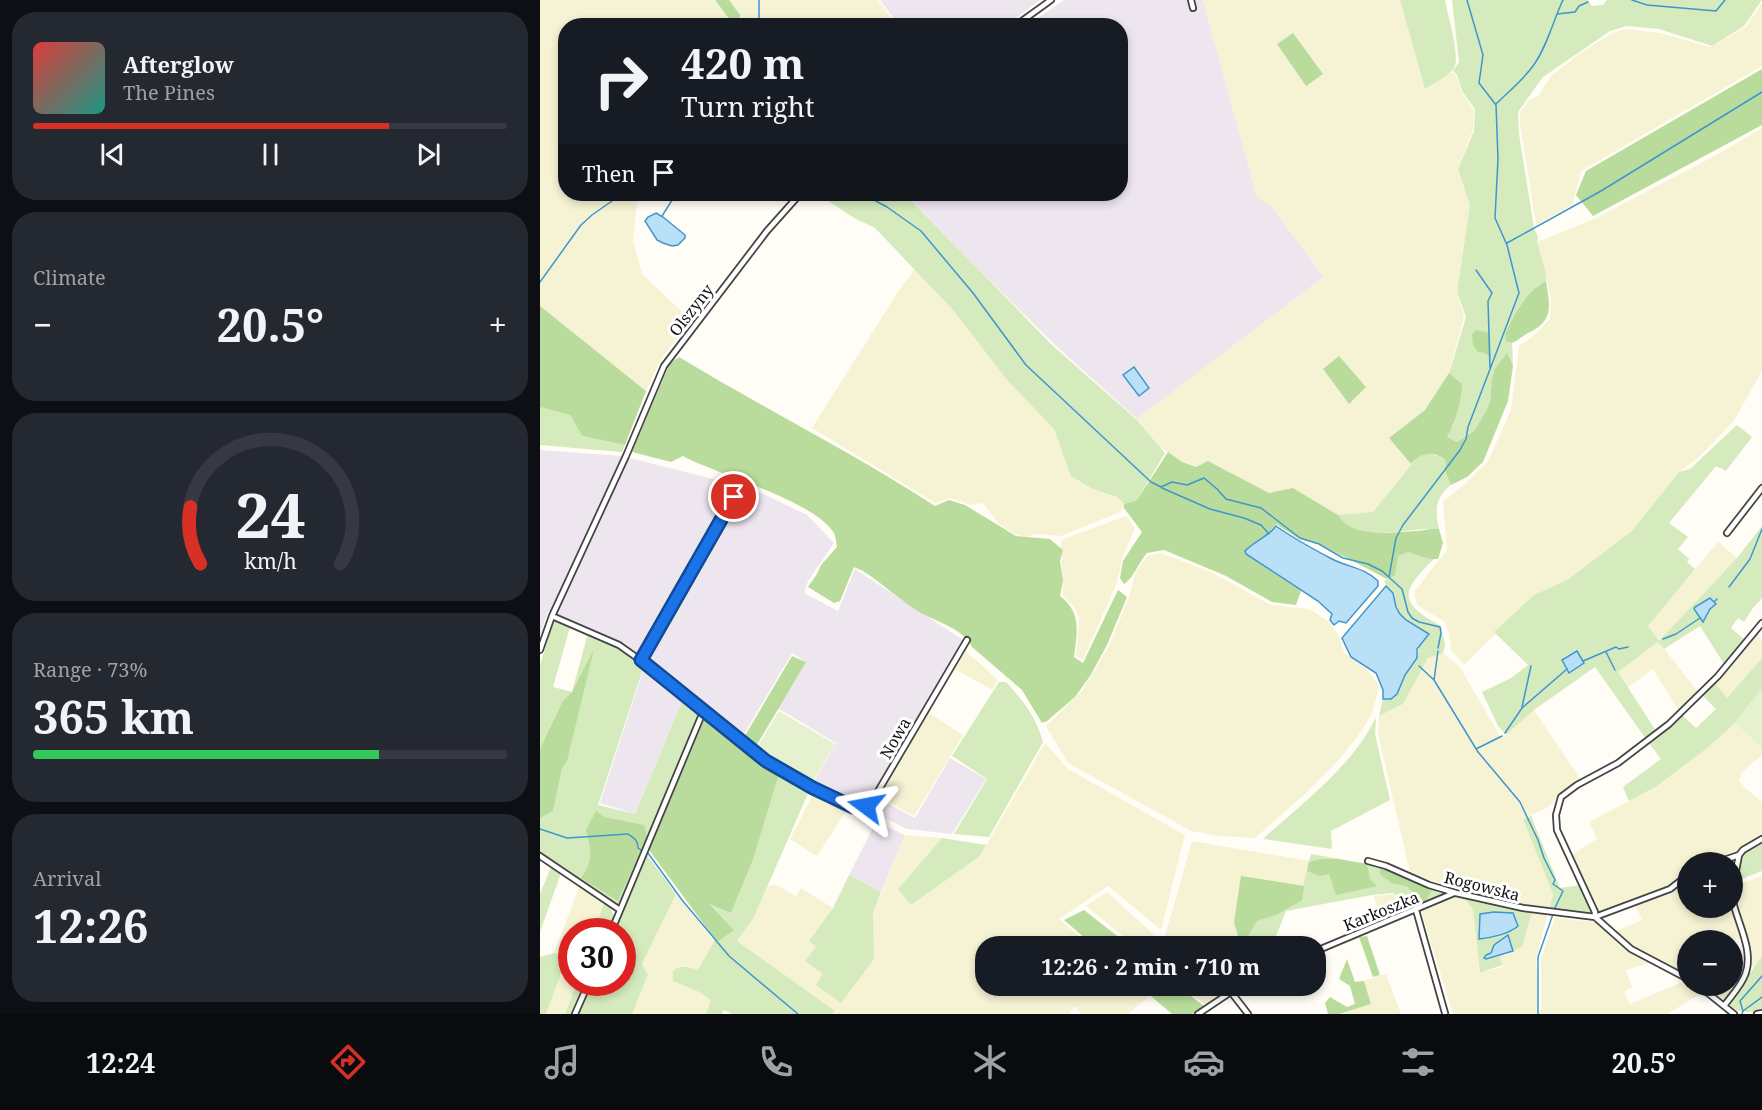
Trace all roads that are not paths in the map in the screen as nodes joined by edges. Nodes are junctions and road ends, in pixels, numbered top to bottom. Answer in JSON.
{"nodes":[{"id":1,"x":1051,"y":0,"type":"edge"},
{"id":2,"x":1191,"y":0,"type":"edge"},
{"id":3,"x":1193,"y":8,"type":"dead end"},
{"id":4,"x":1026,"y":18,"type":"edge"},
{"id":5,"x":794,"y":201,"type":"edge"},
{"id":6,"x":1762,"y":488,"type":"edge"},
{"id":7,"x":734,"y":497,"type":"dead end"},
{"id":8,"x":1727,"y":533,"type":"dead end"},
{"id":9,"x":552,"y":616,"type":"junction"},
{"id":10,"x":1762,"y":623,"type":"edge"},
{"id":11,"x":967,"y":640,"type":"dead end"},
{"id":12,"x":540,"y":650,"type":"edge"},
{"id":13,"x":641,"y":660,"type":"junction"},
{"id":14,"x":703,"y":712,"type":"junction"},
{"id":15,"x":1762,"y":839,"type":"edge"},
{"id":16,"x":1741,"y":852,"type":"edge"},
{"id":17,"x":540,"y":856,"type":"edge"},
{"id":18,"x":1368,"y":861,"type":"dead end"},
{"id":19,"x":1677,"y":884,"type":"edge"},
{"id":20,"x":1456,"y":893,"type":"junction"},
{"id":21,"x":620,"y":910,"type":"junction"},
{"id":22,"x":1416,"y":910,"type":"junction"},
{"id":23,"x":1595,"y":917,"type":"junction"},
{"id":24,"x":617,"y":918,"type":"edge"},
{"id":25,"x":1738,"y":918,"type":"edge"},
{"id":26,"x":1326,"y":947,"type":"edge"},
{"id":27,"x":1677,"y":973,"type":"edge"},
{"id":28,"x":583,"y":996,"type":"edge"},
{"id":29,"x":1225,"y":996,"type":"edge"},
{"id":30,"x":1234,"y":996,"type":"edge"},
{"id":31,"x":1712,"y":996,"type":"edge"},
{"id":32,"x":1724,"y":1006,"type":"junction"},
{"id":33,"x":1762,"y":1012,"type":"edge"},
{"id":34,"x":1445,"y":1013,"type":"edge"},
{"id":35,"x":575,"y":1014,"type":"edge"},
{"id":36,"x":1198,"y":1014,"type":"edge"},
{"id":37,"x":1248,"y":1014,"type":"edge"},
{"id":38,"x":1734,"y":1014,"type":"edge"},
{"id":39,"x":1757,"y":1014,"type":"edge"}],
"edges":[{"from":1,"to":4,"type":"street"},
{"from":2,"to":3,"type":"street"},
{"from":5,"to":9,"type":"street","name":"Olszyny"},
{"from":6,"to":8,"type":"street"},
{"from":7,"to":13,"type":"street"},
{"from":9,"to":12,"type":"street"},
{"from":9,"to":13,"type":"street","name":"Nowa"},
{"from":10,"to":23,"type":"street"},
{"from":11,"to":14,"type":"street","name":"Nowa"},
{"from":13,"to":14,"type":"street","name":"Nowa"},
{"from":14,"to":21,"type":"street"},
{"from":15,"to":16,"type":"street"},
{"from":17,"to":21,"type":"street"},
{"from":18,"to":20,"type":"street","name":"Rogowska"},
{"from":19,"to":23,"type":"street","name":"Rogowska"},
{"from":20,"to":22,"type":"street","name":"Karkoszka"},
{"from":20,"to":23,"type":"street","name":"Rogowska"},
{"from":21,"to":24,"type":"street"},
{"from":22,"to":26,"type":"street","name":"Karkoszka"},
{"from":22,"to":34,"type":"street"},
{"from":23,"to":27,"type":"street"},
{"from":25,"to":32,"type":"street"},
{"from":28,"to":35,"type":"street"},
{"from":29,"to":36,"type":"street"},
{"from":30,"to":37,"type":"street"},
{"from":31,"to":32,"type":"street"},
{"from":32,"to":38,"type":"street"},
{"from":33,"to":39,"type":"street"}]}
